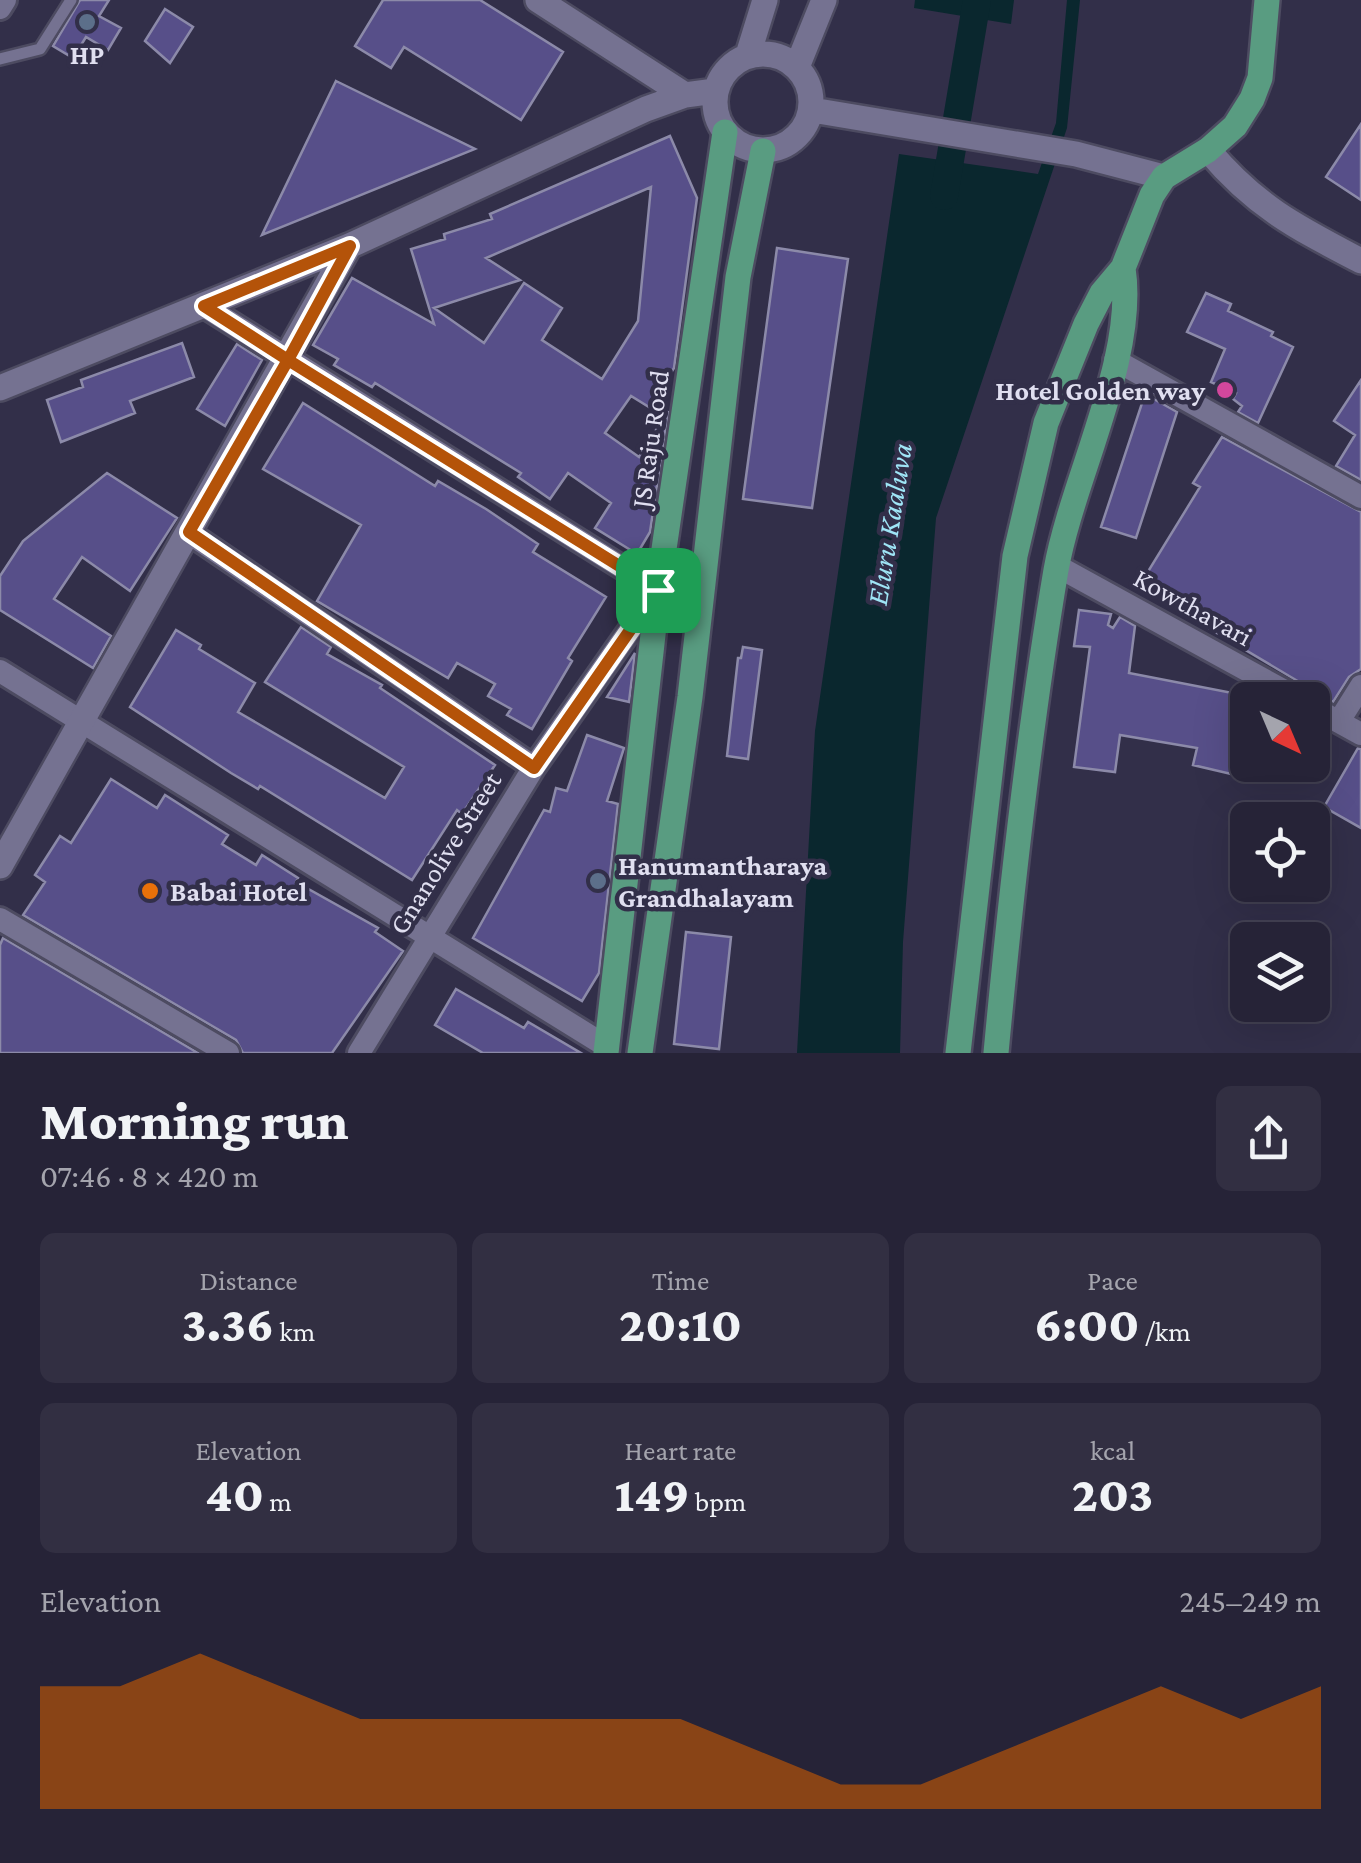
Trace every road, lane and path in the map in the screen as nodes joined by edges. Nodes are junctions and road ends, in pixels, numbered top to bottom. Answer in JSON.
{"nodes":[{"id":1,"x":5,"y":0,"type":"edge"},
{"id":2,"x":70,"y":0,"type":"edge"},
{"id":3,"x":538,"y":0,"type":"edge"},
{"id":4,"x":765,"y":0,"type":"edge"},
{"id":5,"x":824,"y":0,"type":"edge"},
{"id":6,"x":1267,"y":0,"type":"edge"},
{"id":7,"x":0,"y":8,"type":"edge"},
{"id":8,"x":748,"y":56,"type":"junction"},
{"id":9,"x":0,"y":59,"type":"edge"},
{"id":10,"x":797,"y":66,"type":"junction"},
{"id":11,"x":715,"y":91,"type":"junction"},
{"id":12,"x":684,"y":94,"type":"junction"},
{"id":13,"x":812,"y":110,"type":"junction"},
{"id":14,"x":724,"y":132,"type":"junction"},
{"id":15,"x":1208,"y":150,"type":"junction"},
{"id":16,"x":763,"y":151,"type":"junction"},
{"id":17,"x":1164,"y":176,"type":"junction"},
{"id":18,"x":350,"y":246,"type":"junction"},
{"id":19,"x":1361,"y":261,"type":"edge"},
{"id":20,"x":1123,"y":268,"type":"junction"},
{"id":21,"x":204,"y":306,"type":"junction"},
{"id":22,"x":288,"y":360,"type":"junction"},
{"id":23,"x":1115,"y":360,"type":"junction"},
{"id":24,"x":0,"y":388,"type":"edge"},
{"id":25,"x":1361,"y":497,"type":"edge"},
{"id":26,"x":189,"y":532,"type":"junction"},
{"id":27,"x":1057,"y":566,"type":"junction"},
{"id":28,"x":658,"y":590,"type":"junction"},
{"id":29,"x":0,"y":670,"type":"edge"},
{"id":30,"x":1267,"y":682,"type":"edge"},
{"id":31,"x":1361,"y":686,"type":"edge"},
{"id":32,"x":1330,"y":716,"type":"edge"},
{"id":33,"x":1339,"y":721,"type":"junction"},
{"id":34,"x":80,"y":722,"type":"junction"},
{"id":35,"x":1361,"y":734,"type":"edge"},
{"id":36,"x":534,"y":768,"type":"junction"},
{"id":37,"x":4,"y":849,"type":"edge"},
{"id":38,"x":0,"y":919,"type":"edge"},
{"id":39,"x":428,"y":936,"type":"junction"},
{"id":40,"x":606,"y":1050,"type":"edge"},
{"id":41,"x":228,"y":1053,"type":"edge"},
{"id":42,"x":359,"y":1053,"type":"edge"},
{"id":43,"x":640,"y":1053,"type":"edge"},
{"id":44,"x":958,"y":1053,"type":"edge"},
{"id":45,"x":996,"y":1053,"type":"edge"}],
"edges":[{"from":1,"to":7,"type":"street"},
{"from":2,"to":9,"type":"lane"},
{"from":3,"to":12,"type":"street"},
{"from":4,"to":8,"type":"street"},
{"from":5,"to":10,"type":"street"},
{"from":6,"to":15,"type":"main road"},
{"from":8,"to":10,"type":"street"},
{"from":8,"to":11,"type":"street"},
{"from":10,"to":13,"type":"street"},
{"from":11,"to":12,"type":"street"},
{"from":11,"to":14,"type":"street"},
{"from":12,"to":18,"type":"street"},
{"from":13,"to":16,"type":"street"},
{"from":13,"to":17,"type":"street"},
{"from":14,"to":16,"type":"street"},
{"from":14,"to":28,"type":"main road","name":"JS Raju Road"},
{"from":15,"to":17,"type":"main road"},
{"from":15,"to":19,"type":"street"},
{"from":16,"to":43,"type":"main road"},
{"from":17,"to":20,"type":"main road"},
{"from":18,"to":21,"type":"street"},
{"from":18,"to":22,"type":"street"},
{"from":20,"to":23,"type":"main road"},
{"from":20,"to":44,"type":"main road"},
{"from":21,"to":22,"type":"street"},
{"from":21,"to":24,"type":"street"},
{"from":22,"to":26,"type":"street"},
{"from":22,"to":28,"type":"street"},
{"from":23,"to":25,"type":"street"},
{"from":23,"to":27,"type":"main road"},
{"from":26,"to":34,"type":"street"},
{"from":26,"to":36,"type":"street"},
{"from":27,"to":30,"type":"street","name":"Kowthavari"},
{"from":27,"to":45,"type":"main road"},
{"from":28,"to":36,"type":"street","name":"Gnanolive Street"},
{"from":28,"to":40,"type":"main road","name":"JS Raju Road"},
{"from":29,"to":34,"type":"street"},
{"from":31,"to":33,"type":"street"},
{"from":32,"to":33,"type":"street"},
{"from":33,"to":35,"type":"street"},
{"from":34,"to":37,"type":"street"},
{"from":34,"to":39,"type":"street"},
{"from":36,"to":39,"type":"street","name":"Gnanolive Street"},
{"from":38,"to":41,"type":"street"},
{"from":39,"to":40,"type":"street"},
{"from":39,"to":42,"type":"street","name":"Gnanolive Street"}]}
